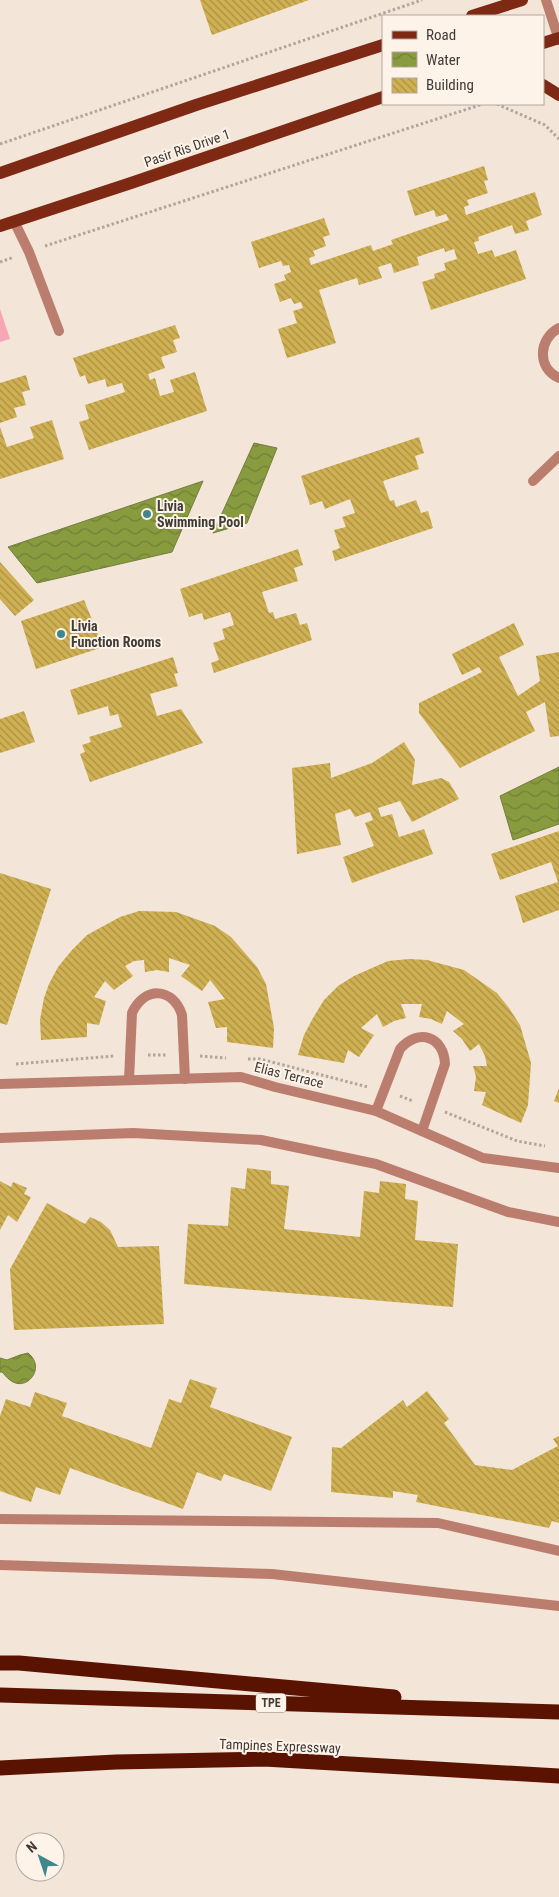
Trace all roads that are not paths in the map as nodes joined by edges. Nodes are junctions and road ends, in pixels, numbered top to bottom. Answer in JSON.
{"nodes":[{"id":1,"x":522,"y":0,"type":"edge"},
{"id":2,"x":546,"y":0,"type":"edge"},
{"id":3,"x":475,"y":15,"type":"edge"},
{"id":4,"x":559,"y":39,"type":"edge"},
{"id":5,"x":544,"y":43,"type":"edge"},
{"id":6,"x":382,"y":45,"type":"edge"},
{"id":7,"x":544,"y":85,"type":"edge"},
{"id":8,"x":559,"y":94,"type":"edge"},
{"id":9,"x":382,"y":97,"type":"edge"},
{"id":10,"x":0,"y":173,"type":"edge"},
{"id":11,"x":14,"y":222,"type":"junction"},
{"id":12,"x":0,"y":226,"type":"edge"},
{"id":13,"x":559,"y":328,"type":"edge"},
{"id":14,"x":59,"y":331,"type":"dead end"},
{"id":15,"x":559,"y":378,"type":"edge"},
{"id":16,"x":559,"y":456,"type":"edge"},
{"id":17,"x":533,"y":481,"type":"dead end"},
{"id":18,"x":185,"y":1079,"type":"junction"},
{"id":19,"x":129,"y":1080,"type":"junction"},
{"id":20,"x":0,"y":1084,"type":"edge"},
{"id":21,"x":376,"y":1111,"type":"junction"},
{"id":22,"x":422,"y":1131,"type":"junction"},
{"id":23,"x":0,"y":1138,"type":"edge"},
{"id":24,"x":559,"y":1168,"type":"edge"},
{"id":25,"x":559,"y":1222,"type":"edge"},
{"id":26,"x":0,"y":1519,"type":"edge"},
{"id":27,"x":559,"y":1551,"type":"edge"},
{"id":28,"x":0,"y":1565,"type":"edge"},
{"id":29,"x":559,"y":1606,"type":"edge"},
{"id":30,"x":0,"y":1663,"type":"edge"},
{"id":31,"x":0,"y":1695,"type":"edge"},
{"id":32,"x":542,"y":1711,"type":"junction"},
{"id":33,"x":559,"y":1712,"type":"edge"},
{"id":34,"x":0,"y":1768,"type":"edge"},
{"id":35,"x":559,"y":1776,"type":"edge"}],
"edges":[{"from":1,"to":3,"type":"main road"},
{"from":2,"to":4,"type":"street"},
{"from":4,"to":5,"type":"main road"},
{"from":6,"to":10,"type":"main road"},
{"from":7,"to":8,"type":"main road"},
{"from":9,"to":11,"type":"main road","name":"Pasir Ris Drive 1"},
{"from":11,"to":12,"type":"main road","name":"Pasir Ris Drive 1"},
{"from":11,"to":14,"type":"street"},
{"from":13,"to":15,"type":"street"},
{"from":16,"to":17,"type":"street"},
{"from":18,"to":19,"type":"street","name":"Elias Terrace"},
{"from":18,"to":19,"type":"street"},
{"from":18,"to":21,"type":"street","name":"Elias Terrace"},
{"from":19,"to":20,"type":"street","name":"Elias Terrace"},
{"from":21,"to":22,"type":"street","name":"Elias Terrace"},
{"from":21,"to":22,"type":"street"},
{"from":22,"to":24,"type":"street","name":"Elias Terrace"},
{"from":23,"to":25,"type":"street"},
{"from":26,"to":27,"type":"street"},
{"from":28,"to":29,"type":"street"},
{"from":30,"to":32,"type":"highway"},
{"from":31,"to":32,"type":"highway","number":"TPE"},
{"from":32,"to":33,"type":"highway","number":"TPE"},
{"from":34,"to":35,"type":"highway","name":"Tampines Expressway"}]}
